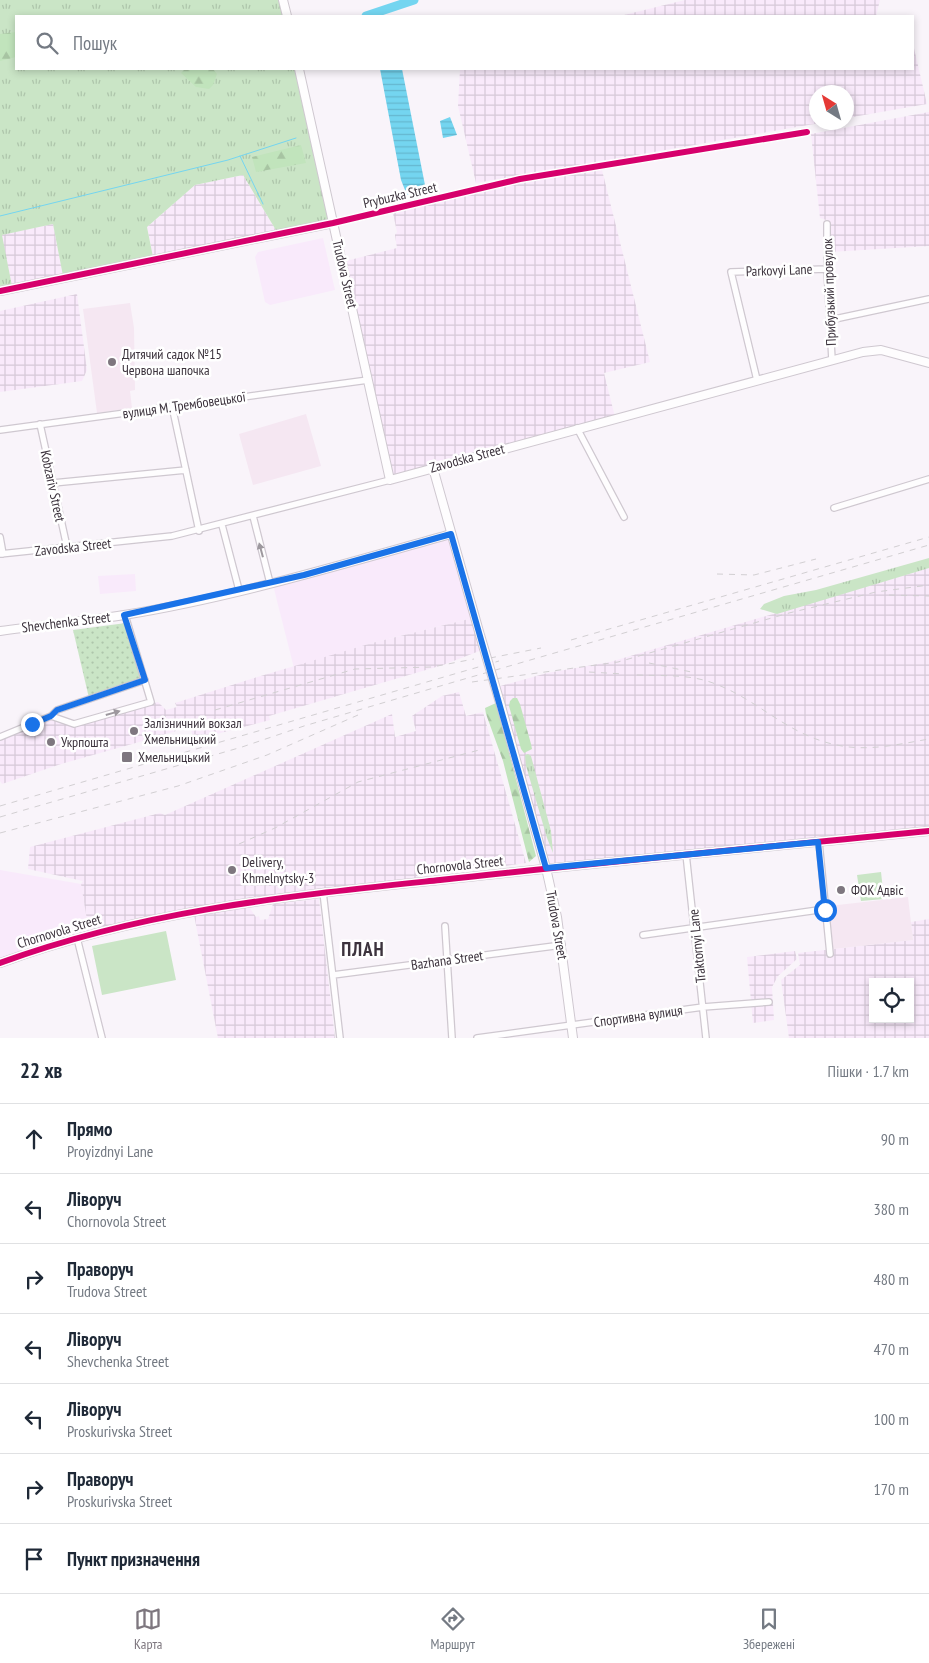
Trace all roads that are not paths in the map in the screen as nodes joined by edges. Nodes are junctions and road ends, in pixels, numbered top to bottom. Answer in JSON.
{"nodes":[{"id":1,"x":283,"y":0,"type":"edge"},
{"id":2,"x":286,"y":15,"type":"edge"},
{"id":3,"x":298,"y":70,"type":"edge"},
{"id":4,"x":807,"y":132,"type":"dead end"},
{"id":5,"x":333,"y":223,"type":"junction"},
{"id":6,"x":827,"y":224,"type":"dead end"},
{"id":7,"x":827,"y":269,"type":"junction"},
{"id":8,"x":0,"y":291,"type":"edge"},
{"id":9,"x":929,"y":299,"type":"edge"},
{"id":10,"x":830,"y":320,"type":"junction"},
{"id":11,"x":832,"y":360,"type":"junction"},
{"id":12,"x":929,"y":364,"type":"edge"},
{"id":13,"x":368,"y":380,"type":"junction"},
{"id":14,"x":757,"y":380,"type":"junction"},
{"id":15,"x":172,"y":406,"type":"junction"},
{"id":16,"x":40,"y":424,"type":"junction"},
{"id":17,"x":577,"y":428,"type":"junction"},
{"id":18,"x":0,"y":430,"type":"edge"},
{"id":19,"x":432,"y":468,"type":"junction"},
{"id":20,"x":186,"y":470,"type":"junction"},
{"id":21,"x":929,"y":479,"type":"edge"},
{"id":22,"x":390,"y":480,"type":"junction"},
{"id":23,"x":53,"y":483,"type":"junction"},
{"id":24,"x":834,"y":508,"type":"dead end"},
{"id":25,"x":253,"y":516,"type":"junction"},
{"id":26,"x":624,"y":517,"type":"dead end"},
{"id":27,"x":222,"y":525,"type":"junction"},
{"id":28,"x":199,"y":531,"type":"junction"},
{"id":29,"x":451,"y":534,"type":"junction"},
{"id":30,"x":0,"y":537,"type":"edge"},
{"id":31,"x":67,"y":547,"type":"junction"},
{"id":32,"x":1,"y":554,"type":"edge"},
{"id":33,"x":270,"y":583,"type":"junction"},
{"id":34,"x":238,"y":590,"type":"junction"},
{"id":35,"x":124,"y":615,"type":"junction"},
{"id":36,"x":0,"y":631,"type":"edge"},
{"id":37,"x":145,"y":680,"type":"junction"},
{"id":38,"x":51,"y":716,"type":"junction"},
{"id":39,"x":0,"y":737,"type":"edge"},
{"id":40,"x":929,"y":831,"type":"edge"},
{"id":41,"x":818,"y":842,"type":"junction"},
{"id":42,"x":686,"y":854,"type":"junction"},
{"id":43,"x":546,"y":868,"type":"junction"},
{"id":44,"x":324,"y":892,"type":"junction"},
{"id":45,"x":825,"y":910,"type":"junction"},
{"id":46,"x":445,"y":926,"type":"dead end"},
{"id":47,"x":695,"y":928,"type":"junction"},
{"id":48,"x":643,"y":935,"type":"dead end"},
{"id":49,"x":76,"y":938,"type":"junction"},
{"id":50,"x":562,"y":945,"type":"junction"},
{"id":51,"x":830,"y":954,"type":"dead end"},
{"id":52,"x":448,"y":959,"type":"junction"},
{"id":53,"x":0,"y":963,"type":"edge"},
{"id":54,"x":333,"y":975,"type":"junction"},
{"id":55,"x":769,"y":1002,"type":"dead end"},
{"id":56,"x":702,"y":1007,"type":"junction"},
{"id":57,"x":572,"y":1026,"type":"junction"},
{"id":58,"x":526,"y":1035,"type":"edge"},
{"id":59,"x":102,"y":1038,"type":"edge"},
{"id":60,"x":340,"y":1038,"type":"edge"},
{"id":61,"x":452,"y":1038,"type":"edge"},
{"id":62,"x":477,"y":1038,"type":"edge"},
{"id":63,"x":574,"y":1038,"type":"edge"},
{"id":64,"x":706,"y":1038,"type":"edge"}],
"edges":[{"from":1,"to":2,"type":"street"},
{"from":3,"to":5,"type":"street","name":"Trudova Street"},
{"from":4,"to":5,"type":"street","name":"Prybuzka Street"},
{"from":5,"to":8,"type":"street","name":"Prybuzka Street"},
{"from":5,"to":13,"type":"street","name":"Trudova Street"},
{"from":6,"to":7,"type":"street","name":"Прибузький провулок"},
{"from":7,"to":10,"type":"street","name":"Прибузький провулок"},
{"from":7,"to":14,"type":"street","name":"Parkovyi Lane"},
{"from":9,"to":10,"type":"street"},
{"from":10,"to":11,"type":"street","name":"Прибузький провулок"},
{"from":11,"to":12,"type":"street","name":"Zavodska Street"},
{"from":11,"to":14,"type":"street","name":"Zavodska Street"},
{"from":13,"to":15,"type":"street","name":"вулиця М. Трембовецької"},
{"from":13,"to":22,"type":"street","name":"Trudova Street"},
{"from":14,"to":17,"type":"street","name":"Zavodska Street"},
{"from":15,"to":16,"type":"street","name":"вулиця М. Трембовецької"},
{"from":15,"to":20,"type":"street"},
{"from":16,"to":18,"type":"street","name":"вулиця М. Трембовецької"},
{"from":16,"to":23,"type":"street","name":"Kobzariv Street"},
{"from":17,"to":19,"type":"street","name":"Zavodska Street"},
{"from":17,"to":26,"type":"street"},
{"from":19,"to":22,"type":"street","name":"Zavodska Street"},
{"from":19,"to":29,"type":"street","name":"Trudova Street"},
{"from":20,"to":23,"type":"street"},
{"from":20,"to":28,"type":"street"},
{"from":21,"to":24,"type":"street"},
{"from":22,"to":25,"type":"street","name":"Zavodska Street"},
{"from":23,"to":31,"type":"street","name":"Kobzariv Street"},
{"from":25,"to":27,"type":"street","name":"Zavodska Street"},
{"from":33,"to":25,"type":"street","one_way":true},
{"from":27,"to":28,"type":"street","name":"Zavodska Street"},
{"from":27,"to":34,"type":"street"},
{"from":28,"to":31,"type":"street","name":"Zavodska Street"},
{"from":29,"to":33,"type":"street","name":"Shevchenka Street"},
{"from":29,"to":43,"type":"street","name":"Trudova Street","bridge":true},
{"from":30,"to":32,"type":"street"},
{"from":31,"to":32,"type":"street","name":"Zavodska Street"},
{"from":33,"to":34,"type":"street","name":"Shevchenka Street"},
{"from":34,"to":35,"type":"street","name":"Shevchenka Street"},
{"from":35,"to":36,"type":"street","name":"Shevchenka Street"},
{"from":35,"to":37,"type":"street"},
{"from":37,"to":38,"type":"street"},
{"from":38,"to":37,"type":"street","one_way":true},
{"from":38,"to":39,"type":"street"},
{"from":40,"to":41,"type":"street","name":"Chornovola Street"},
{"from":41,"to":42,"type":"street","name":"Chornovola Street"},
{"from":41,"to":45,"type":"street"},
{"from":42,"to":43,"type":"street","name":"Chornovola Street"},
{"from":42,"to":47,"type":"street","name":"Traktornyi Lane"},
{"from":43,"to":44,"type":"street","name":"Chornovola Street"},
{"from":43,"to":50,"type":"street","name":"Trudova Street"},
{"from":44,"to":49,"type":"street","name":"Chornovola Street"},
{"from":44,"to":54,"type":"street"},
{"from":45,"to":47,"type":"street"},
{"from":45,"to":51,"type":"street"},
{"from":46,"to":52,"type":"street"},
{"from":47,"to":48,"type":"street"},
{"from":47,"to":56,"type":"street","name":"Traktornyi Lane"},
{"from":49,"to":53,"type":"street","name":"Chornovola Street"},
{"from":49,"to":59,"type":"street"},
{"from":50,"to":52,"type":"street","name":"Bazhana Street"},
{"from":50,"to":57,"type":"street","name":"Trudova Street"},
{"from":52,"to":54,"type":"street","name":"Bazhana Street"},
{"from":52,"to":61,"type":"street"},
{"from":54,"to":60,"type":"street"},
{"from":55,"to":56,"type":"street","name":"Спортивна вулиця"},
{"from":56,"to":57,"type":"street","name":"Спортивна вулиця"},
{"from":56,"to":64,"type":"street","name":"Traktornyi Lane"},
{"from":57,"to":58,"type":"street","name":"Спортивна вулиця"},
{"from":57,"to":63,"type":"street","name":"Trudova Street"},
{"from":58,"to":62,"type":"street","name":"Спортивна вулиця"}]}
